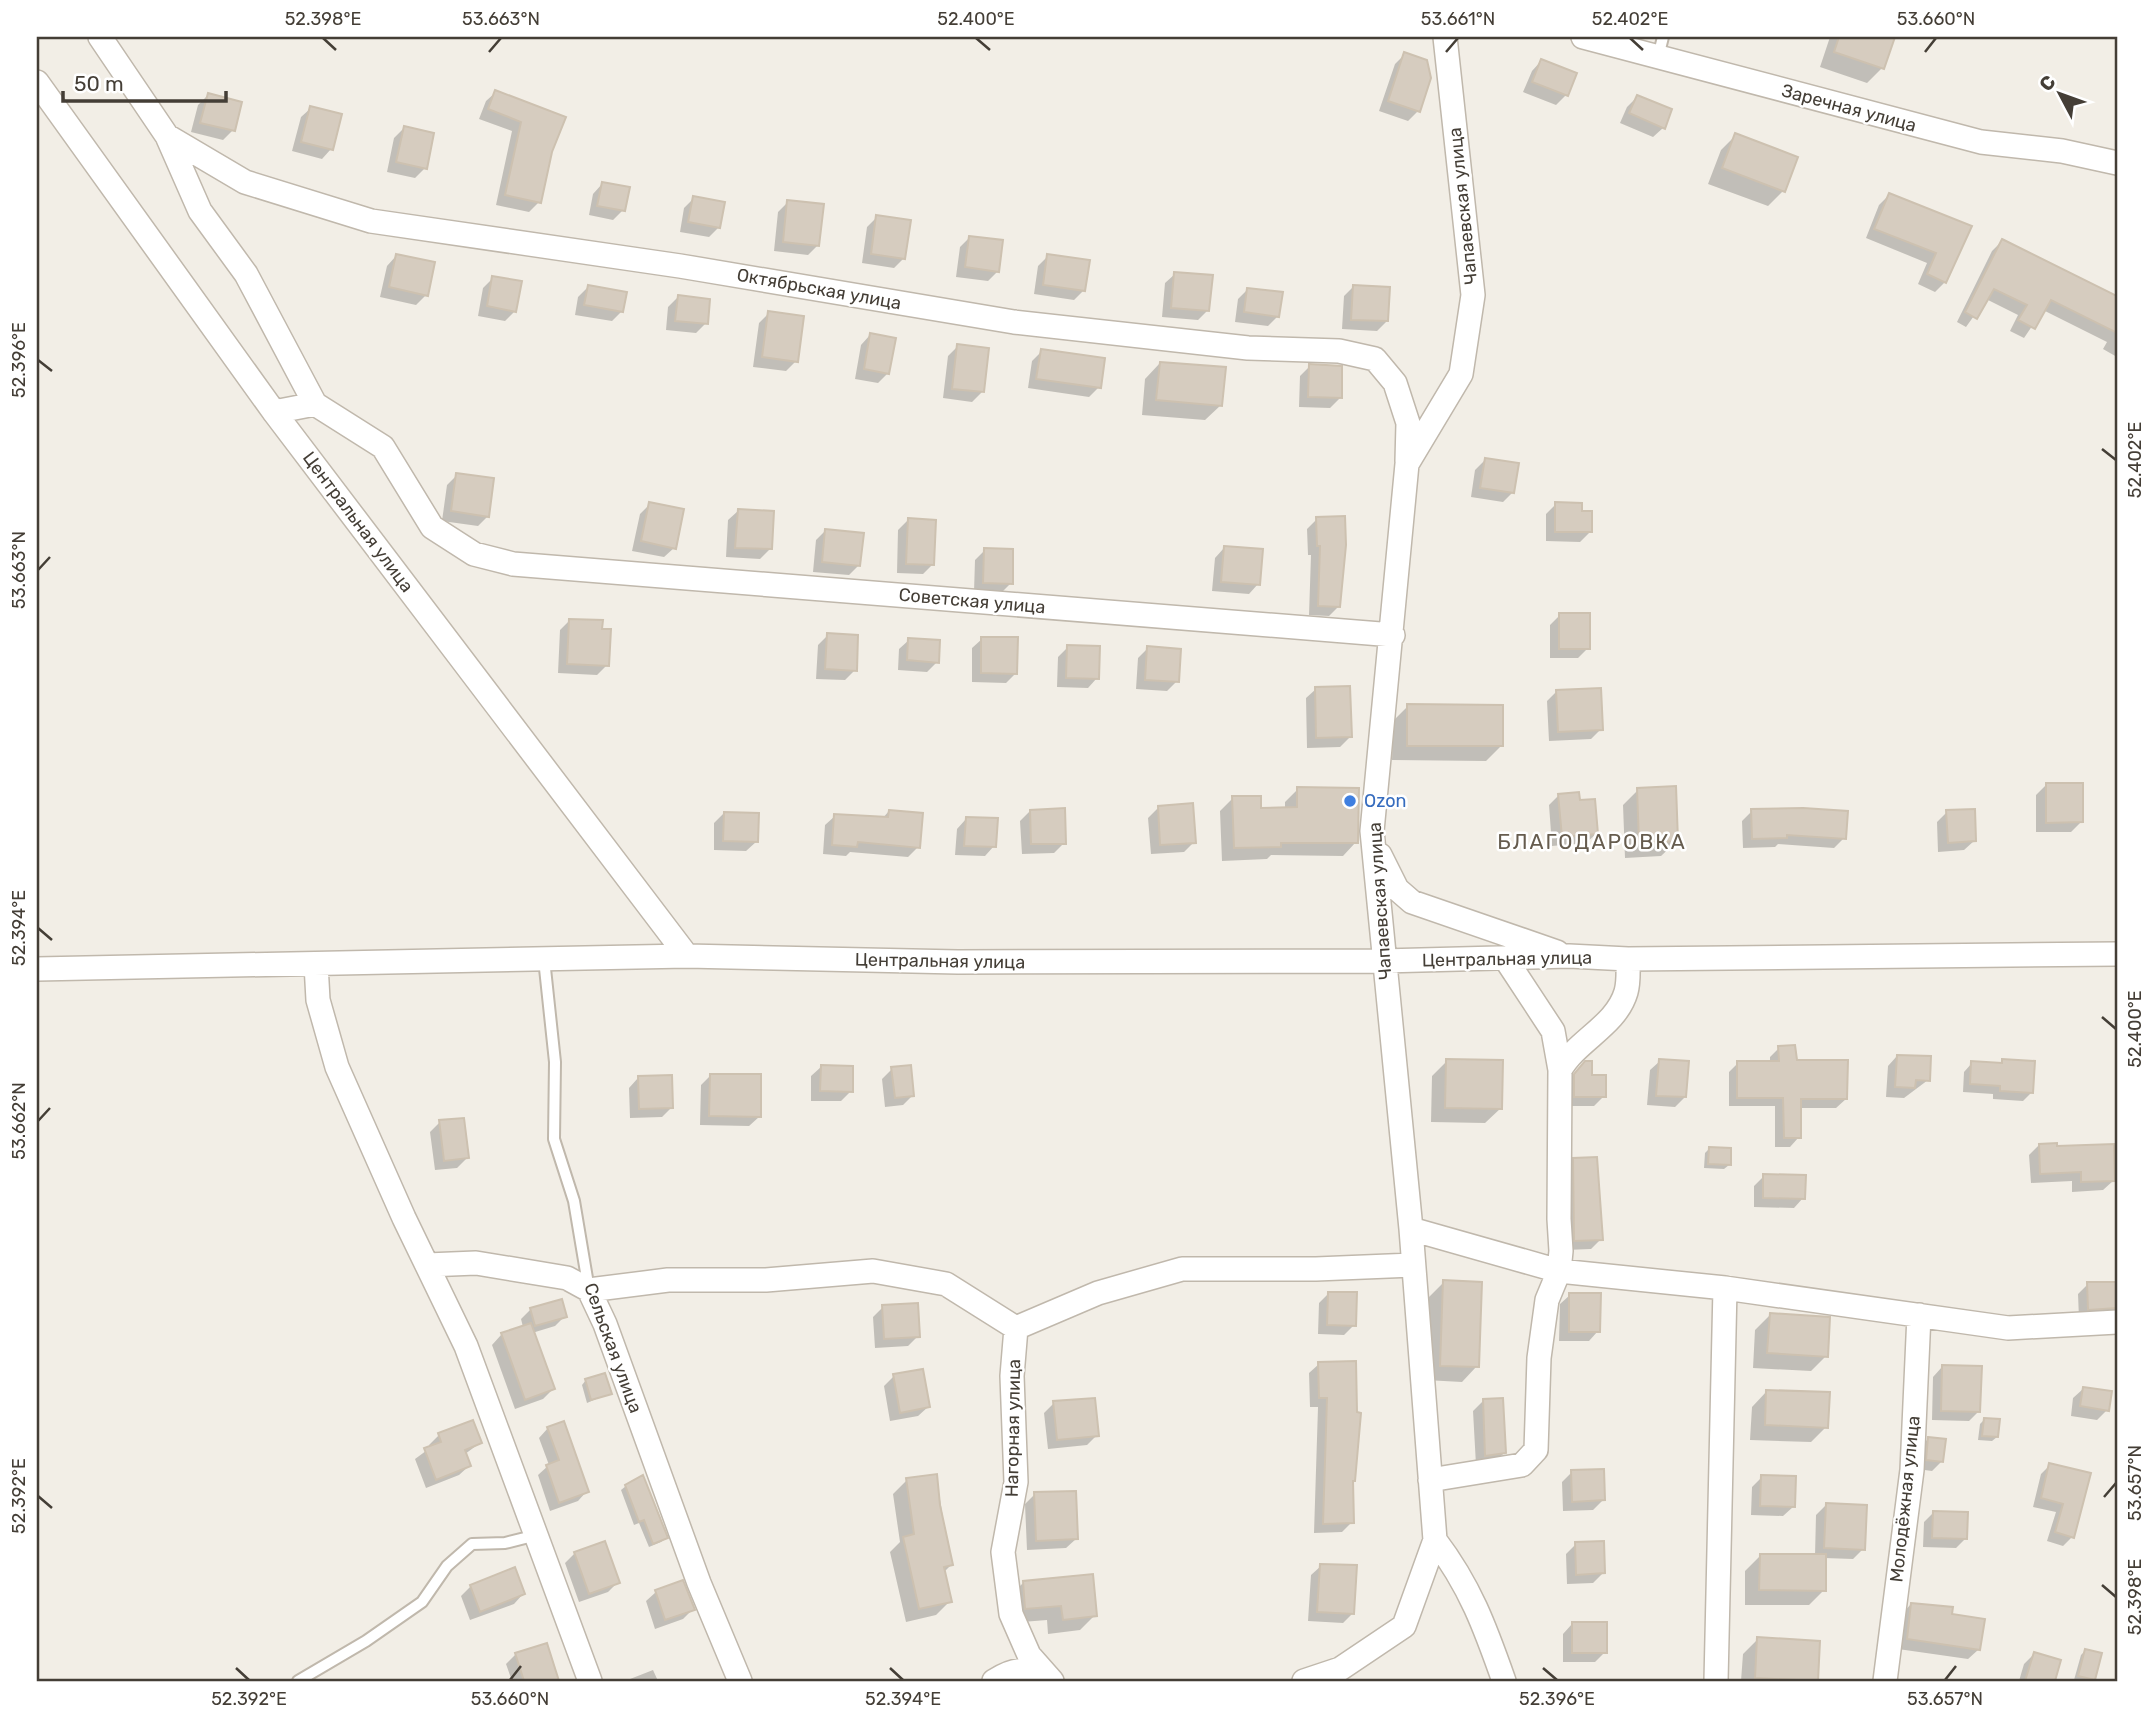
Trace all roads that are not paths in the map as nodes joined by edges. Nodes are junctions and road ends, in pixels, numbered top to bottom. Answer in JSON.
{"nodes":[{"id":1,"x":100,"y":37,"type":"edge"},
{"id":2,"x":1445,"y":37,"type":"edge"},
{"id":3,"x":1583,"y":37,"type":"edge"},
{"id":4,"x":1660,"y":47,"type":"edge"},
{"id":5,"x":37,"y":82,"type":"edge"},
{"id":6,"x":167,"y":136,"type":"junction"},
{"id":7,"x":2117,"y":163,"type":"edge"},
{"id":8,"x":315,"y":404,"type":"junction"},
{"id":9,"x":274,"y":412,"type":"junction"},
{"id":10,"x":1407,"y":464,"type":"junction"},
{"id":11,"x":1393,"y":635,"type":"junction"},
{"id":12,"x":1372,"y":831,"type":"junction"},
{"id":13,"x":2117,"y":954,"type":"edge"},
{"id":14,"x":687,"y":956,"type":"junction"},
{"id":15,"x":1569,"y":956,"type":"junction"},
{"id":16,"x":1505,"y":958,"type":"junction"},
{"id":17,"x":544,"y":959,"type":"junction"},
{"id":18,"x":1628,"y":959,"type":"junction"},
{"id":19,"x":1383,"y":961,"type":"junction"},
{"id":20,"x":316,"y":964,"type":"junction"},
{"id":21,"x":37,"y":969,"type":"edge"},
{"id":22,"x":1560,"y":1070,"type":"junction"},
{"id":23,"x":1411,"y":1228,"type":"junction"},
{"id":24,"x":427,"y":1265,"type":"junction"},
{"id":25,"x":1413,"y":1265,"type":"junction"},
{"id":26,"x":1559,"y":1271,"type":"junction"},
{"id":27,"x":1725,"y":1288,"type":"junction"},
{"id":28,"x":589,"y":1290,"type":"junction"},
{"id":29,"x":1919,"y":1315,"type":"junction"},
{"id":30,"x":2117,"y":1322,"type":"edge"},
{"id":31,"x":1016,"y":1328,"type":"junction"},
{"id":32,"x":1430,"y":1480,"type":"junction"},
{"id":33,"x":537,"y":1535,"type":"junction"},
{"id":34,"x":1435,"y":1540,"type":"junction"},
{"id":35,"x":298,"y":1681,"type":"edge"},
{"id":36,"x":590,"y":1681,"type":"edge"},
{"id":37,"x":740,"y":1681,"type":"edge"},
{"id":38,"x":994,"y":1681,"type":"edge"},
{"id":39,"x":1052,"y":1681,"type":"edge"},
{"id":40,"x":1304,"y":1681,"type":"edge"},
{"id":41,"x":1504,"y":1681,"type":"edge"},
{"id":42,"x":1716,"y":1681,"type":"edge"},
{"id":43,"x":1885,"y":1681,"type":"edge"}],
"edges":[{"from":1,"to":6,"type":"street"},
{"from":2,"to":10,"type":"street","name":"Чапаевская улица"},
{"from":3,"to":4,"type":"street","name":"Заречная улица"},
{"from":4,"to":7,"type":"street","name":"Заречная улица"},
{"from":5,"to":9,"type":"street","name":"Центральная улица"},
{"from":6,"to":8,"type":"street"},
{"from":6,"to":10,"type":"street","name":"Октябрьская улица"},
{"from":8,"to":9,"type":"street"},
{"from":8,"to":11,"type":"street","name":"Советская улица"},
{"from":9,"to":14,"type":"street","name":"Центральная улица"},
{"from":10,"to":11,"type":"street","name":"Чапаевская улица"},
{"from":11,"to":12,"type":"street","name":"Чапаевская улица"},
{"from":12,"to":15,"type":"street"},
{"from":12,"to":19,"type":"street","name":"Чапаевская улица"},
{"from":13,"to":18,"type":"street","name":"Центральная улица"},
{"from":14,"to":17,"type":"street","name":"Центральная улица"},
{"from":14,"to":19,"type":"street","name":"Центральная улица"},
{"from":15,"to":16,"type":"street","name":"Центральная улица"},
{"from":15,"to":18,"type":"street","name":"Центральная улица"},
{"from":16,"to":19,"type":"street","name":"Центральная улица"},
{"from":16,"to":22,"type":"street"},
{"from":17,"to":20,"type":"street","name":"Центральная улица"},
{"from":17,"to":28,"type":"lane","name":"Сельская улица"},
{"from":18,"to":22,"type":"street"},
{"from":19,"to":23,"type":"street","name":"Чапаевская улица"},
{"from":20,"to":21,"type":"street","name":"Центральная улица"},
{"from":20,"to":24,"type":"street"},
{"from":22,"to":26,"type":"street"},
{"from":23,"to":25,"type":"street","name":"Чапаевская улица"},
{"from":23,"to":26,"type":"street"},
{"from":24,"to":28,"type":"street"},
{"from":24,"to":33,"type":"street"},
{"from":25,"to":31,"type":"street"},
{"from":25,"to":32,"type":"street","name":"Чапаевская улица"},
{"from":26,"to":27,"type":"street"},
{"from":26,"to":32,"type":"street"},
{"from":27,"to":29,"type":"street"},
{"from":27,"to":42,"type":"street"},
{"from":28,"to":31,"type":"street"},
{"from":28,"to":37,"type":"street","name":"Сельская улица"},
{"from":29,"to":30,"type":"street"},
{"from":29,"to":43,"type":"street","name":"Молодёжная улица"},
{"from":31,"to":39,"type":"street","name":"Нагорная улица"},
{"from":32,"to":34,"type":"street","name":"Чапаевская улица"},
{"from":33,"to":35,"type":"lane"},
{"from":33,"to":36,"type":"street"},
{"from":34,"to":40,"type":"street"},
{"from":34,"to":41,"type":"street"},
{"from":38,"to":39,"type":"street"}]}
